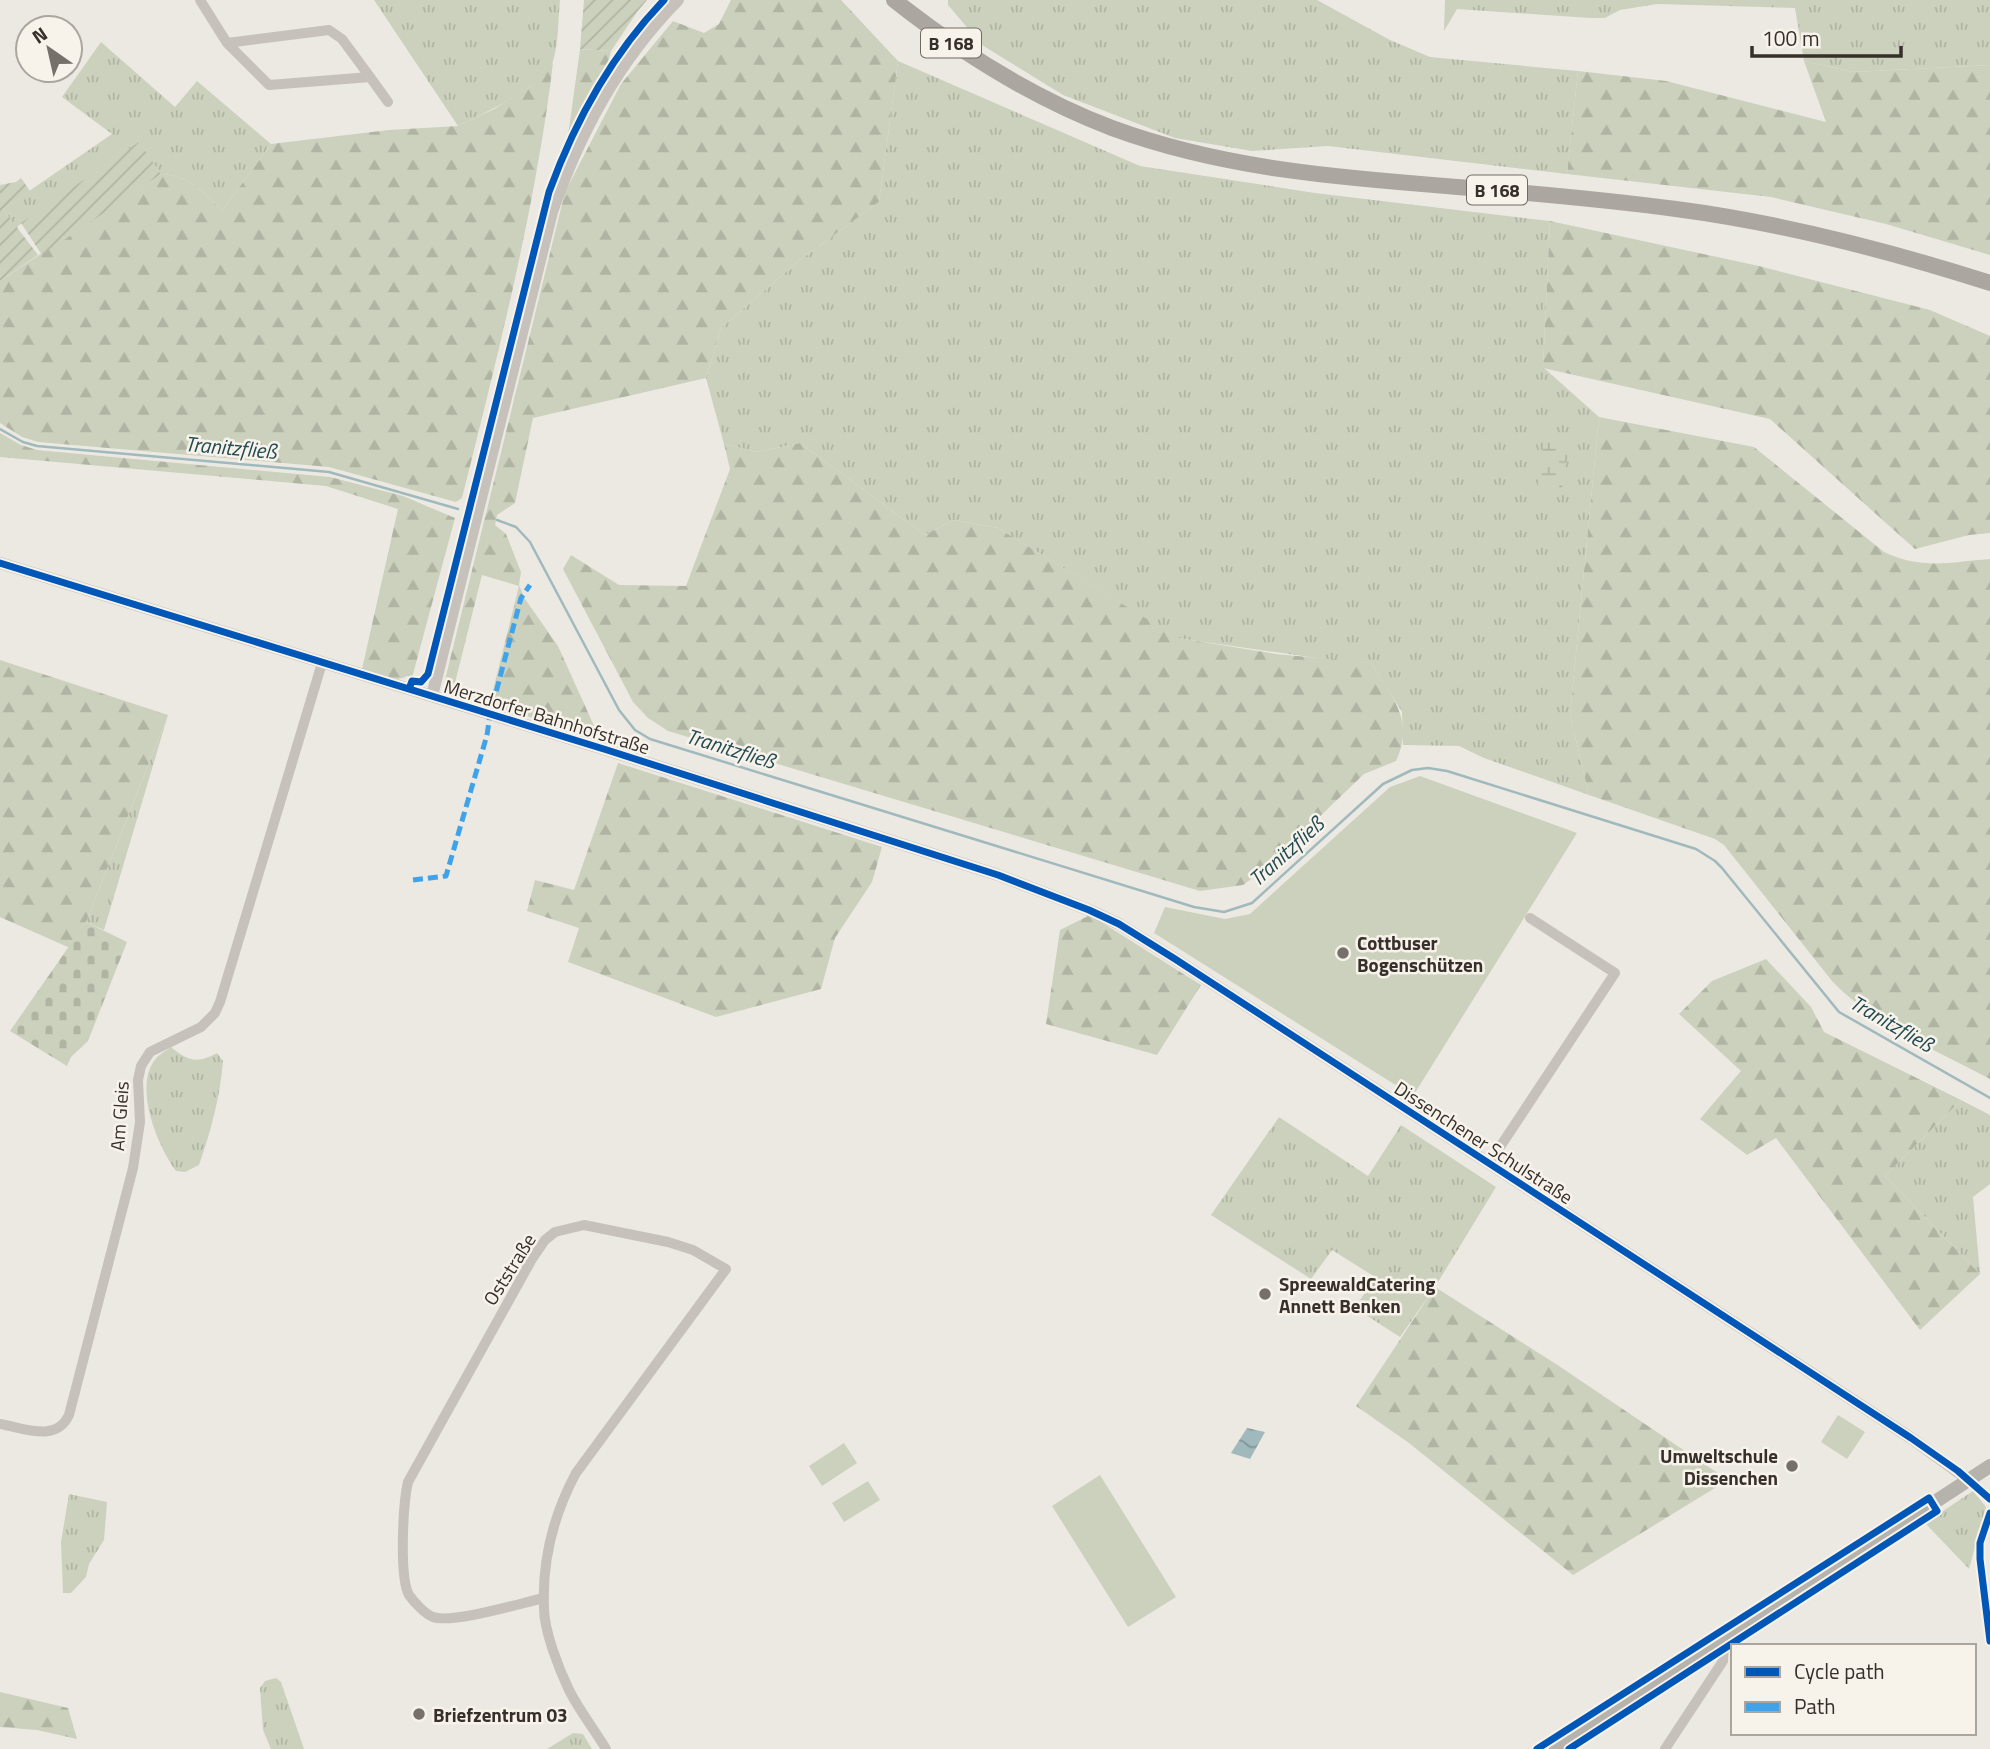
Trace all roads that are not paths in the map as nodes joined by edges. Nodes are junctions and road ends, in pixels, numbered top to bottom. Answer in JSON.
{"nodes":[{"id":1,"x":200,"y":0,"type":"edge"},
{"id":2,"x":678,"y":0,"type":"edge"},
{"id":3,"x":894,"y":0,"type":"edge"},
{"id":4,"x":227,"y":43,"type":"junction"},
{"id":5,"x":370,"y":77,"type":"junction"},
{"id":6,"x":388,"y":102,"type":"dead end"},
{"id":7,"x":1990,"y":283,"type":"edge"},
{"id":8,"x":0,"y":563,"type":"edge"},
{"id":9,"x":322,"y":663,"type":"junction"},
{"id":10,"x":432,"y":696,"type":"junction"},
{"id":11,"x":964,"y":865,"type":"joint"},
{"id":12,"x":1530,"y":918,"type":"dead end"},
{"id":13,"x":1490,"y":1162,"type":"junction"},
{"id":14,"x":0,"y":1424,"type":"edge"},
{"id":15,"x":1990,"y":1466,"type":"edge"},
{"id":16,"x":1969,"y":1480,"type":"junction"},
{"id":17,"x":1990,"y":1499,"type":"edge"},
{"id":18,"x":1990,"y":1513,"type":"edge"},
{"id":19,"x":544,"y":1598,"type":"junction"},
{"id":20,"x":1724,"y":1640,"type":"junction"},
{"id":21,"x":1990,"y":1641,"type":"edge"},
{"id":22,"x":606,"y":1749,"type":"edge"},
{"id":23,"x":1556,"y":1749,"type":"edge"},
{"id":24,"x":1665,"y":1749,"type":"edge"}],
"edges":[{"from":1,"to":4,"type":"street"},
{"from":2,"to":10,"type":"street"},
{"from":3,"to":7,"type":"main road","number":"B 168"},
{"from":4,"to":5,"type":"street"},
{"from":4,"to":5,"type":"street"},
{"from":5,"to":6,"type":"street"},
{"from":8,"to":9,"type":"street","name":"Merzdorfer Bahnhofstraße"},
{"from":9,"to":10,"type":"street","name":"Merzdorfer Bahnhofstraße"},
{"from":9,"to":14,"type":"street","name":"Am Gleis"},
{"from":10,"to":11,"type":"street","name":"Merzdorfer Bahnhofstraße"},
{"from":11,"to":13,"type":"street","name":"Dissenchener Schulstraße"},
{"from":12,"to":13,"type":"street"},
{"from":13,"to":16,"type":"street","name":"Dissenchener Schulstraße"},
{"from":15,"to":16,"type":"main road"},
{"from":16,"to":17,"type":"street"},
{"from":16,"to":20,"type":"main road"},
{"from":18,"to":21,"type":"street"},
{"from":19,"to":19,"type":"street","name":"Oststraße"},
{"from":19,"to":22,"type":"street","name":"Oststraße"},
{"from":20,"to":23,"type":"main road"},
{"from":20,"to":24,"type":"street"}]}
